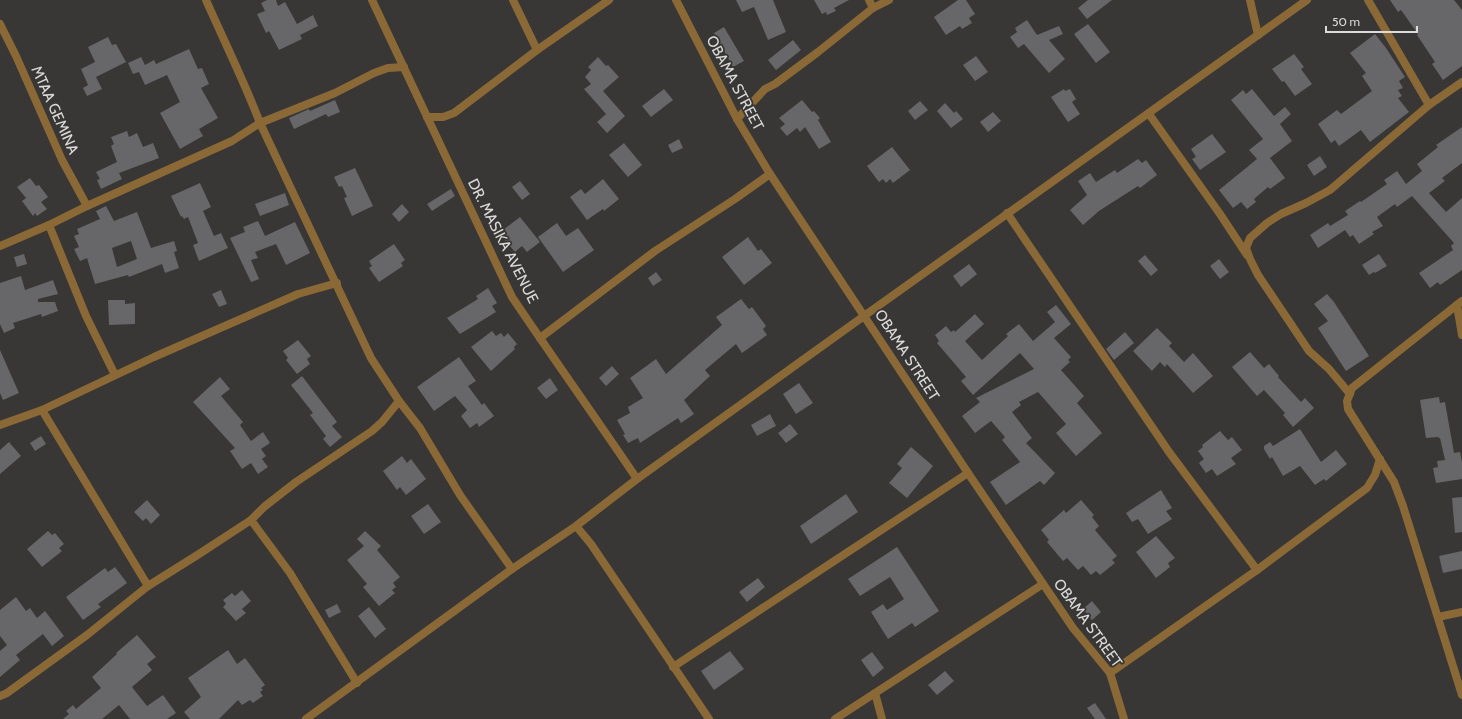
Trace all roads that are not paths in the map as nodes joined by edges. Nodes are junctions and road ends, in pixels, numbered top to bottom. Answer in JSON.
{"nodes":[{"id":1,"x":206,"y":0,"type":"edge"},
{"id":2,"x":372,"y":0,"type":"edge"},
{"id":3,"x":513,"y":0,"type":"edge"},
{"id":4,"x":609,"y":0,"type":"edge"},
{"id":5,"x":676,"y":0,"type":"edge"},
{"id":6,"x":869,"y":0,"type":"edge"},
{"id":7,"x":889,"y":0,"type":"edge"},
{"id":8,"x":1250,"y":0,"type":"edge"},
{"id":9,"x":1307,"y":0,"type":"edge"},
{"id":10,"x":1368,"y":0,"type":"edge"},
{"id":11,"x":873,"y":8,"type":"junction"},
{"id":12,"x":0,"y":24,"type":"edge"},
{"id":13,"x":1258,"y":34,"type":"junction"},
{"id":14,"x":537,"y":50,"type":"junction"},
{"id":15,"x":404,"y":67,"type":"junction"},
{"id":16,"x":1462,"y":82,"type":"edge"},
{"id":17,"x":1429,"y":105,"type":"junction"},
{"id":18,"x":1149,"y":114,"type":"junction"},
{"id":19,"x":427,"y":117,"type":"junction"},
{"id":20,"x":737,"y":119,"type":"junction"},
{"id":21,"x":260,"y":123,"type":"junction"},
{"id":22,"x":770,"y":174,"type":"junction"},
{"id":23,"x":87,"y":206,"type":"junction"},
{"id":24,"x":1007,"y":213,"type":"junction"},
{"id":25,"x":49,"y":225,"type":"junction"},
{"id":26,"x":0,"y":246,"type":"edge"},
{"id":27,"x":1250,"y":259,"type":"junction"},
{"id":28,"x":336,"y":283,"type":"junction"},
{"id":29,"x":1460,"y":303,"type":"edge"},
{"id":30,"x":864,"y":316,"type":"junction"},
{"id":31,"x":1462,"y":335,"type":"edge"},
{"id":32,"x":540,"y":338,"type":"junction"},
{"id":33,"x":115,"y":375,"type":"junction"},
{"id":34,"x":1350,"y":394,"type":"junction"},
{"id":35,"x":399,"y":401,"type":"junction"},
{"id":36,"x":42,"y":410,"type":"junction"},
{"id":37,"x":0,"y":425,"type":"edge"},
{"id":38,"x":1380,"y":459,"type":"junction"},
{"id":39,"x":968,"y":473,"type":"junction"},
{"id":40,"x":637,"y":479,"type":"junction"},
{"id":41,"x":251,"y":520,"type":"junction"},
{"id":42,"x":576,"y":526,"type":"junction"},
{"id":43,"x":512,"y":569,"type":"junction"},
{"id":44,"x":1257,"y":570,"type":"junction"},
{"id":45,"x":1043,"y":584,"type":"junction"},
{"id":46,"x":148,"y":586,"type":"junction"},
{"id":47,"x":1462,"y":612,"type":"edge"},
{"id":48,"x":1438,"y":617,"type":"junction"},
{"id":49,"x":674,"y":667,"type":"junction"},
{"id":50,"x":1110,"y":673,"type":"junction"},
{"id":51,"x":357,"y":683,"type":"junction"},
{"id":52,"x":875,"y":693,"type":"junction"},
{"id":53,"x":1462,"y":694,"type":"edge"},
{"id":54,"x":0,"y":696,"type":"edge"},
{"id":55,"x":306,"y":719,"type":"edge"},
{"id":56,"x":709,"y":719,"type":"edge"},
{"id":57,"x":836,"y":719,"type":"edge"},
{"id":58,"x":882,"y":719,"type":"edge"},
{"id":59,"x":1124,"y":719,"type":"edge"}],
"edges":[{"from":1,"to":21,"type":"street"},
{"from":2,"to":15,"type":"street","name":"DR. MASIKA AVENUE"},
{"from":3,"to":14,"type":"street"},
{"from":4,"to":14,"type":"street"},
{"from":5,"to":20,"type":"street","name":"OBAMA STREET"},
{"from":6,"to":11,"type":"street"},
{"from":7,"to":11,"type":"street"},
{"from":8,"to":13,"type":"street"},
{"from":9,"to":13,"type":"street"},
{"from":10,"to":17,"type":"street"},
{"from":11,"to":20,"type":"street"},
{"from":12,"to":23,"type":"street","name":"MTAA GEMINA"},
{"from":13,"to":18,"type":"street"},
{"from":14,"to":19,"type":"street"},
{"from":15,"to":19,"type":"street","name":"DR. MASIKA AVENUE"},
{"from":15,"to":21,"type":"street"},
{"from":16,"to":17,"type":"street"},
{"from":17,"to":27,"type":"street"},
{"from":18,"to":24,"type":"street"},
{"from":18,"to":27,"type":"street"},
{"from":19,"to":32,"type":"street","name":"DR. MASIKA AVENUE"},
{"from":20,"to":22,"type":"street","name":"OBAMA STREET"},
{"from":21,"to":23,"type":"street"},
{"from":21,"to":28,"type":"street"},
{"from":22,"to":30,"type":"street","name":"OBAMA STREET"},
{"from":22,"to":32,"type":"street"},
{"from":23,"to":25,"type":"street"},
{"from":24,"to":30,"type":"street"},
{"from":24,"to":44,"type":"street"},
{"from":25,"to":26,"type":"street"},
{"from":25,"to":33,"type":"street"},
{"from":27,"to":34,"type":"street"},
{"from":28,"to":33,"type":"street"},
{"from":28,"to":35,"type":"street"},
{"from":29,"to":31,"type":"street"},
{"from":29,"to":34,"type":"street"},
{"from":30,"to":39,"type":"street","name":"OBAMA STREET"},
{"from":30,"to":40,"type":"street"},
{"from":32,"to":40,"type":"street","name":"DR. MASIKA AVENUE"},
{"from":33,"to":36,"type":"street"},
{"from":34,"to":38,"type":"street"},
{"from":35,"to":41,"type":"street"},
{"from":35,"to":43,"type":"street"},
{"from":36,"to":37,"type":"street"},
{"from":36,"to":46,"type":"street"},
{"from":38,"to":44,"type":"street"},
{"from":38,"to":48,"type":"street"},
{"from":39,"to":45,"type":"street","name":"OBAMA STREET"},
{"from":39,"to":49,"type":"street"},
{"from":40,"to":42,"type":"street"},
{"from":41,"to":46,"type":"street"},
{"from":41,"to":51,"type":"street"},
{"from":42,"to":43,"type":"street"},
{"from":42,"to":49,"type":"street"},
{"from":43,"to":51,"type":"street"},
{"from":44,"to":50,"type":"street"},
{"from":45,"to":50,"type":"street","name":"OBAMA STREET"},
{"from":45,"to":52,"type":"street"},
{"from":46,"to":54,"type":"street"},
{"from":47,"to":48,"type":"street"},
{"from":48,"to":53,"type":"street"},
{"from":49,"to":56,"type":"street"},
{"from":50,"to":59,"type":"street","name":"OBAMA STREET"},
{"from":51,"to":55,"type":"street"},
{"from":52,"to":57,"type":"street"},
{"from":52,"to":58,"type":"street"}]}
